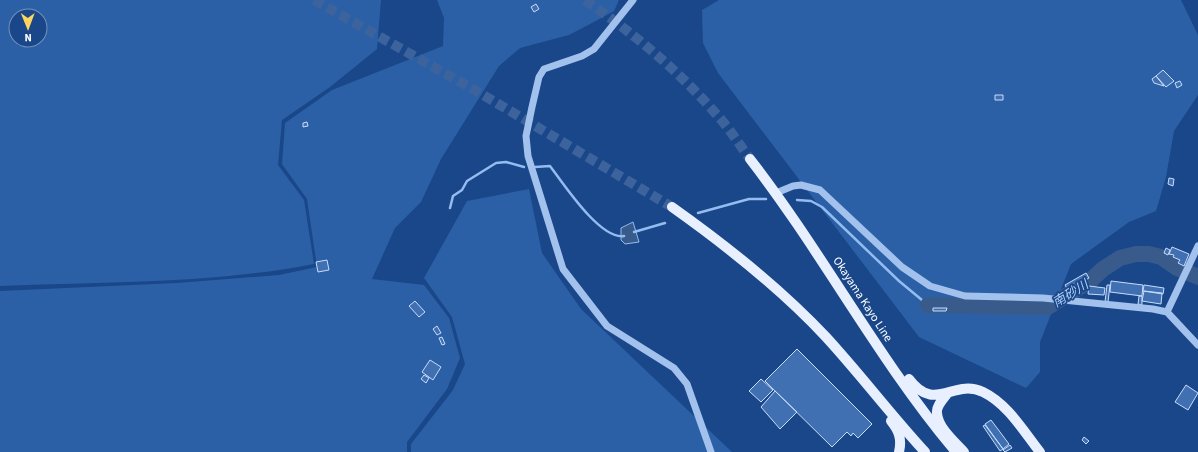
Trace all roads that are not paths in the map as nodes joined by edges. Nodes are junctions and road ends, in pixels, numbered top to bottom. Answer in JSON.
{"nodes":[{"id":1,"x":633,"y":0,"type":"edge"},
{"id":2,"x":750,"y":159,"type":"tunnel mouth"},
{"id":3,"x":776,"y":193,"type":"junction"},
{"id":4,"x":672,"y":207,"type":"tunnel mouth"},
{"id":5,"x":1198,"y":246,"type":"edge"},
{"id":6,"x":1167,"y":312,"type":"junction"},
{"id":7,"x":1198,"y":345,"type":"edge"},
{"id":8,"x":878,"y":346,"type":"junction"},
{"id":9,"x":841,"y":354,"type":"junction"},
{"id":10,"x":947,"y":394,"type":"junction"},
{"id":11,"x":711,"y":452,"type":"edge"},
{"id":12,"x":899,"y":452,"type":"edge"},
{"id":13,"x":925,"y":452,"type":"edge"},
{"id":14,"x":956,"y":452,"type":"edge"},
{"id":15,"x":964,"y":452,"type":"edge"},
{"id":16,"x":1040,"y":452,"type":"edge"}],
"edges":[{"from":1,"to":11,"type":"street"},
{"from":2,"to":3,"type":"main road","name":"Okayama Kayo Line"},
{"from":3,"to":6,"type":"street"},
{"from":3,"to":8,"type":"main road","name":"Okayama Kayo Line"},
{"from":4,"to":9,"type":"main road"},
{"from":5,"to":6,"type":"street"},
{"from":6,"to":7,"type":"street"},
{"from":8,"to":10,"type":"main road"},
{"from":8,"to":14,"type":"main road","name":"Okayama Kayo Line"},
{"from":9,"to":12,"type":"main road"},
{"from":9,"to":13,"type":"main road"},
{"from":10,"to":15,"type":"main road"},
{"from":10,"to":16,"type":"main road"}]}
